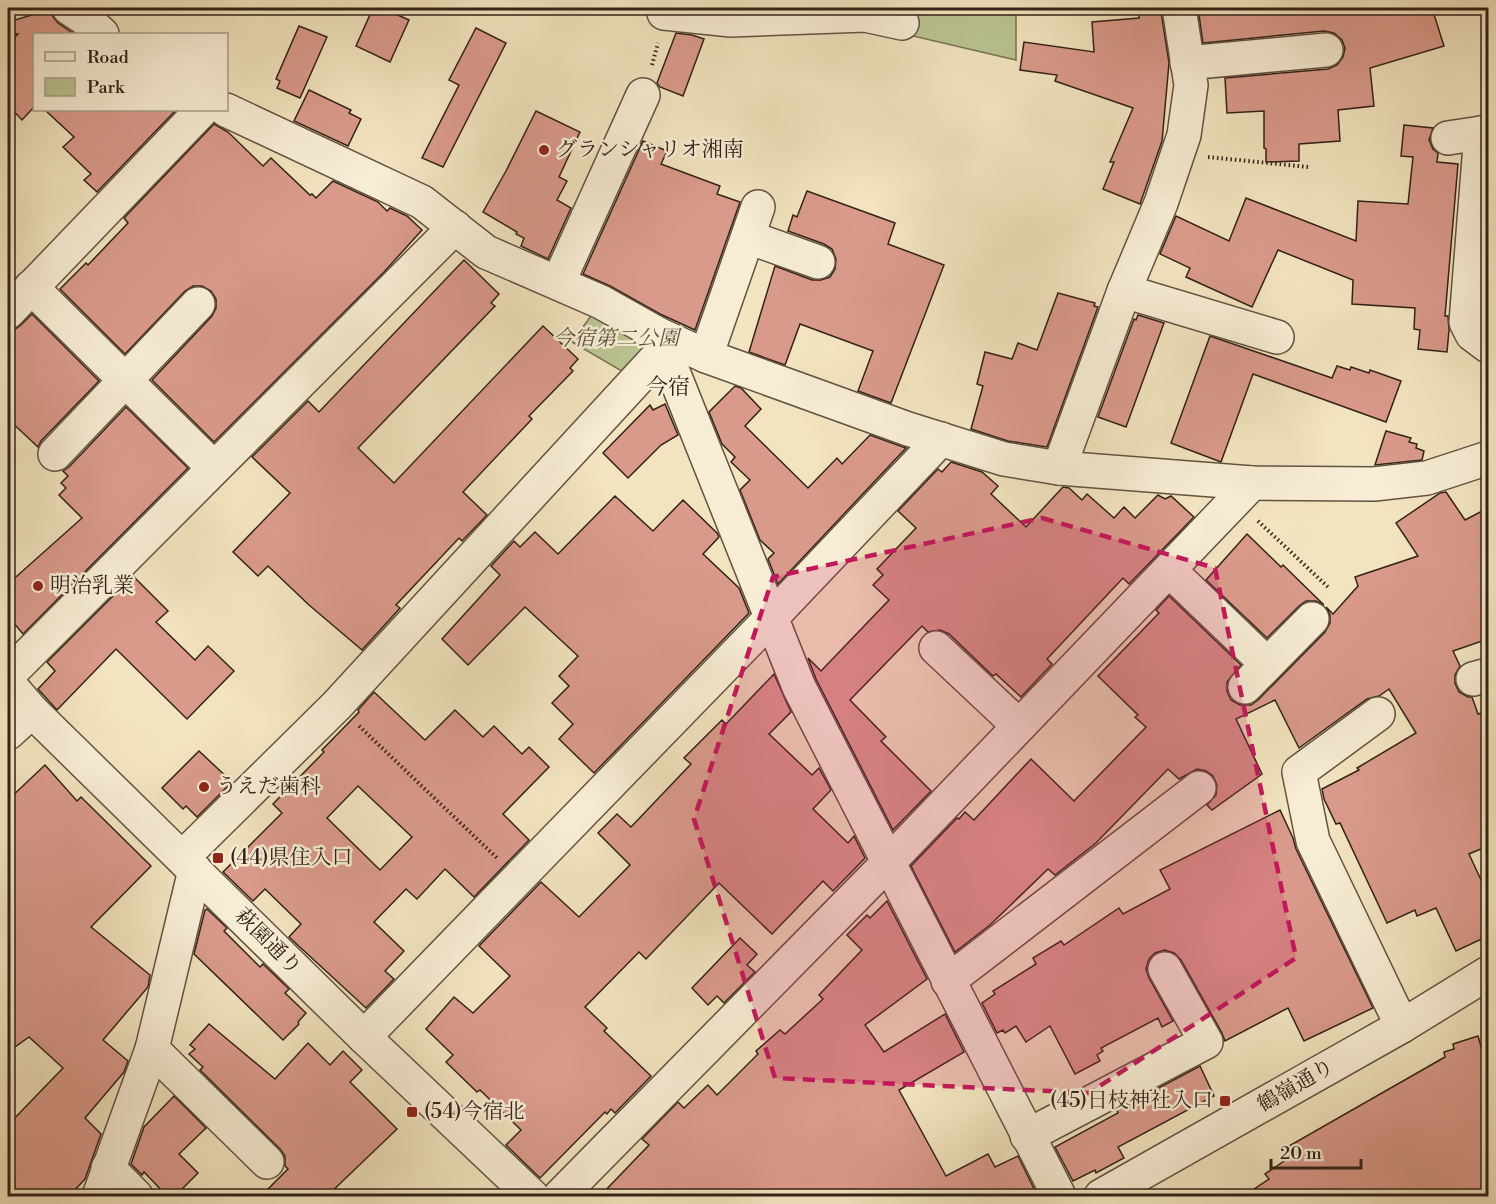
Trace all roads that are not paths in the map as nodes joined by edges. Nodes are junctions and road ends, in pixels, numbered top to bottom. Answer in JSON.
{"nodes":[{"id":1,"x":1179,"y":8,"type":"edge"},
{"id":2,"x":664,"y":10,"type":"edge"},
{"id":3,"x":902,"y":23,"type":"dead end"},
{"id":4,"x":1326,"y":50,"type":"dead end"},
{"id":5,"x":1187,"y":63,"type":"junction"},
{"id":6,"x":643,"y":95,"type":"road end"},
{"id":7,"x":201,"y":111,"type":"edge"},
{"id":8,"x":228,"y":111,"type":"edge"},
{"id":9,"x":1485,"y":133,"type":"edge"},
{"id":10,"x":1448,"y":138,"type":"dead end"},
{"id":11,"x":455,"y":227,"type":"junction"},
{"id":12,"x":818,"y":261,"type":"dead end"},
{"id":13,"x":558,"y":283,"type":"junction"},
{"id":14,"x":32,"y":287,"type":"junction"},
{"id":15,"x":1124,"y":291,"type":"junction"},
{"id":16,"x":198,"y":304,"type":"dead end"},
{"id":17,"x":8,"y":312,"type":"edge"},
{"id":18,"x":1277,"y":337,"type":"dead end"},
{"id":19,"x":661,"y":342,"type":"junction"},
{"id":20,"x":1488,"y":346,"type":"edge"},
{"id":21,"x":706,"y":356,"type":"junction"},
{"id":22,"x":126,"y":380,"type":"junction"},
{"id":23,"x":940,"y":440,"type":"junction"},
{"id":24,"x":55,"y":454,"type":"dead end"},
{"id":25,"x":1488,"y":458,"type":"edge"},
{"id":26,"x":214,"y":468,"type":"junction"},
{"id":27,"x":1059,"y":468,"type":"junction"},
{"id":28,"x":1244,"y":491,"type":"junction"},
{"id":29,"x":1169,"y":570,"type":"junction"},
{"id":30,"x":771,"y":618,"type":"junction"},
{"id":31,"x":1312,"y":619,"type":"dead end"},
{"id":32,"x":936,"y":648,"type":"dead end"},
{"id":33,"x":8,"y":675,"type":"edge"},
{"id":34,"x":8,"y":683,"type":"edge"},
{"id":35,"x":32,"y":711,"type":"junction"},
{"id":36,"x":1378,"y":714,"type":"dead end"},
{"id":37,"x":1019,"y":726,"type":"junction"},
{"id":38,"x":8,"y":733,"type":"edge"},
{"id":39,"x":1199,"y":788,"type":"dead end"},
{"id":40,"x":888,"y":863,"type":"junction"},
{"id":41,"x":189,"y":864,"type":"junction"},
{"id":42,"x":1165,"y":969,"type":"dead end"},
{"id":43,"x":1488,"y":973,"type":"edge"},
{"id":44,"x":948,"y":981,"type":"junction"},
{"id":45,"x":1402,"y":1026,"type":"junction"},
{"id":46,"x":364,"y":1037,"type":"junction"},
{"id":47,"x":152,"y":1049,"type":"junction"},
{"id":48,"x":1027,"y":1136,"type":"junction"},
{"id":49,"x":267,"y":1162,"type":"dead end"},
{"id":50,"x":104,"y":1182,"type":"edge"},
{"id":51,"x":136,"y":1197,"type":"edge"},
{"id":52,"x":532,"y":1197,"type":"edge"},
{"id":53,"x":560,"y":1197,"type":"edge"},
{"id":54,"x":1059,"y":1197,"type":"edge"},
{"id":55,"x":1101,"y":1197,"type":"edge"}],
"edges":[{"from":1,"to":5,"type":"street"},
{"from":2,"to":3,"type":"street"},
{"from":4,"to":5,"type":"street"},
{"from":5,"to":15,"type":"street"},
{"from":6,"to":13,"type":"street"},
{"from":7,"to":14,"type":"street"},
{"from":8,"to":11,"type":"street"},
{"from":9,"to":10,"type":"street"},
{"from":9,"to":20,"type":"street"},
{"from":11,"to":13,"type":"street"},
{"from":11,"to":26,"type":"street"},
{"from":12,"to":21,"type":"street"},
{"from":13,"to":19,"type":"street"},
{"from":14,"to":17,"type":"street"},
{"from":14,"to":22,"type":"street"},
{"from":15,"to":18,"type":"street"},
{"from":15,"to":27,"type":"street"},
{"from":16,"to":22,"type":"street"},
{"from":19,"to":21,"type":"street"},
{"from":19,"to":30,"type":"street"},
{"from":19,"to":41,"type":"street"},
{"from":21,"to":23,"type":"street"},
{"from":22,"to":24,"type":"street"},
{"from":22,"to":26,"type":"street"},
{"from":23,"to":27,"type":"street"},
{"from":23,"to":30,"type":"street"},
{"from":25,"to":28,"type":"street"},
{"from":26,"to":33,"type":"street"},
{"from":27,"to":28,"type":"street"},
{"from":28,"to":29,"type":"street"},
{"from":29,"to":31,"type":"street"},
{"from":29,"to":37,"type":"street"},
{"from":30,"to":40,"type":"street"},
{"from":30,"to":46,"type":"street"},
{"from":32,"to":37,"type":"street"},
{"from":34,"to":35,"type":"street","name":"萩園通り"},
{"from":35,"to":38,"type":"street"},
{"from":35,"to":41,"type":"street","name":"萩園通り"},
{"from":36,"to":45,"type":"street"},
{"from":37,"to":40,"type":"street"},
{"from":39,"to":44,"type":"street"},
{"from":40,"to":44,"type":"street"},
{"from":40,"to":53,"type":"street"},
{"from":41,"to":46,"type":"street","name":"萩園通り"},
{"from":41,"to":47,"type":"street"},
{"from":42,"to":48,"type":"street"},
{"from":43,"to":45,"type":"street","name":"鶴嶺通り"},
{"from":44,"to":48,"type":"street"},
{"from":45,"to":55,"type":"street","name":"鶴嶺通り"},
{"from":46,"to":52,"type":"street","name":"萩園通り"},
{"from":47,"to":49,"type":"street"},
{"from":47,"to":50,"type":"street"},
{"from":48,"to":54,"type":"street"},
{"from":50,"to":51,"type":"street"}]}
